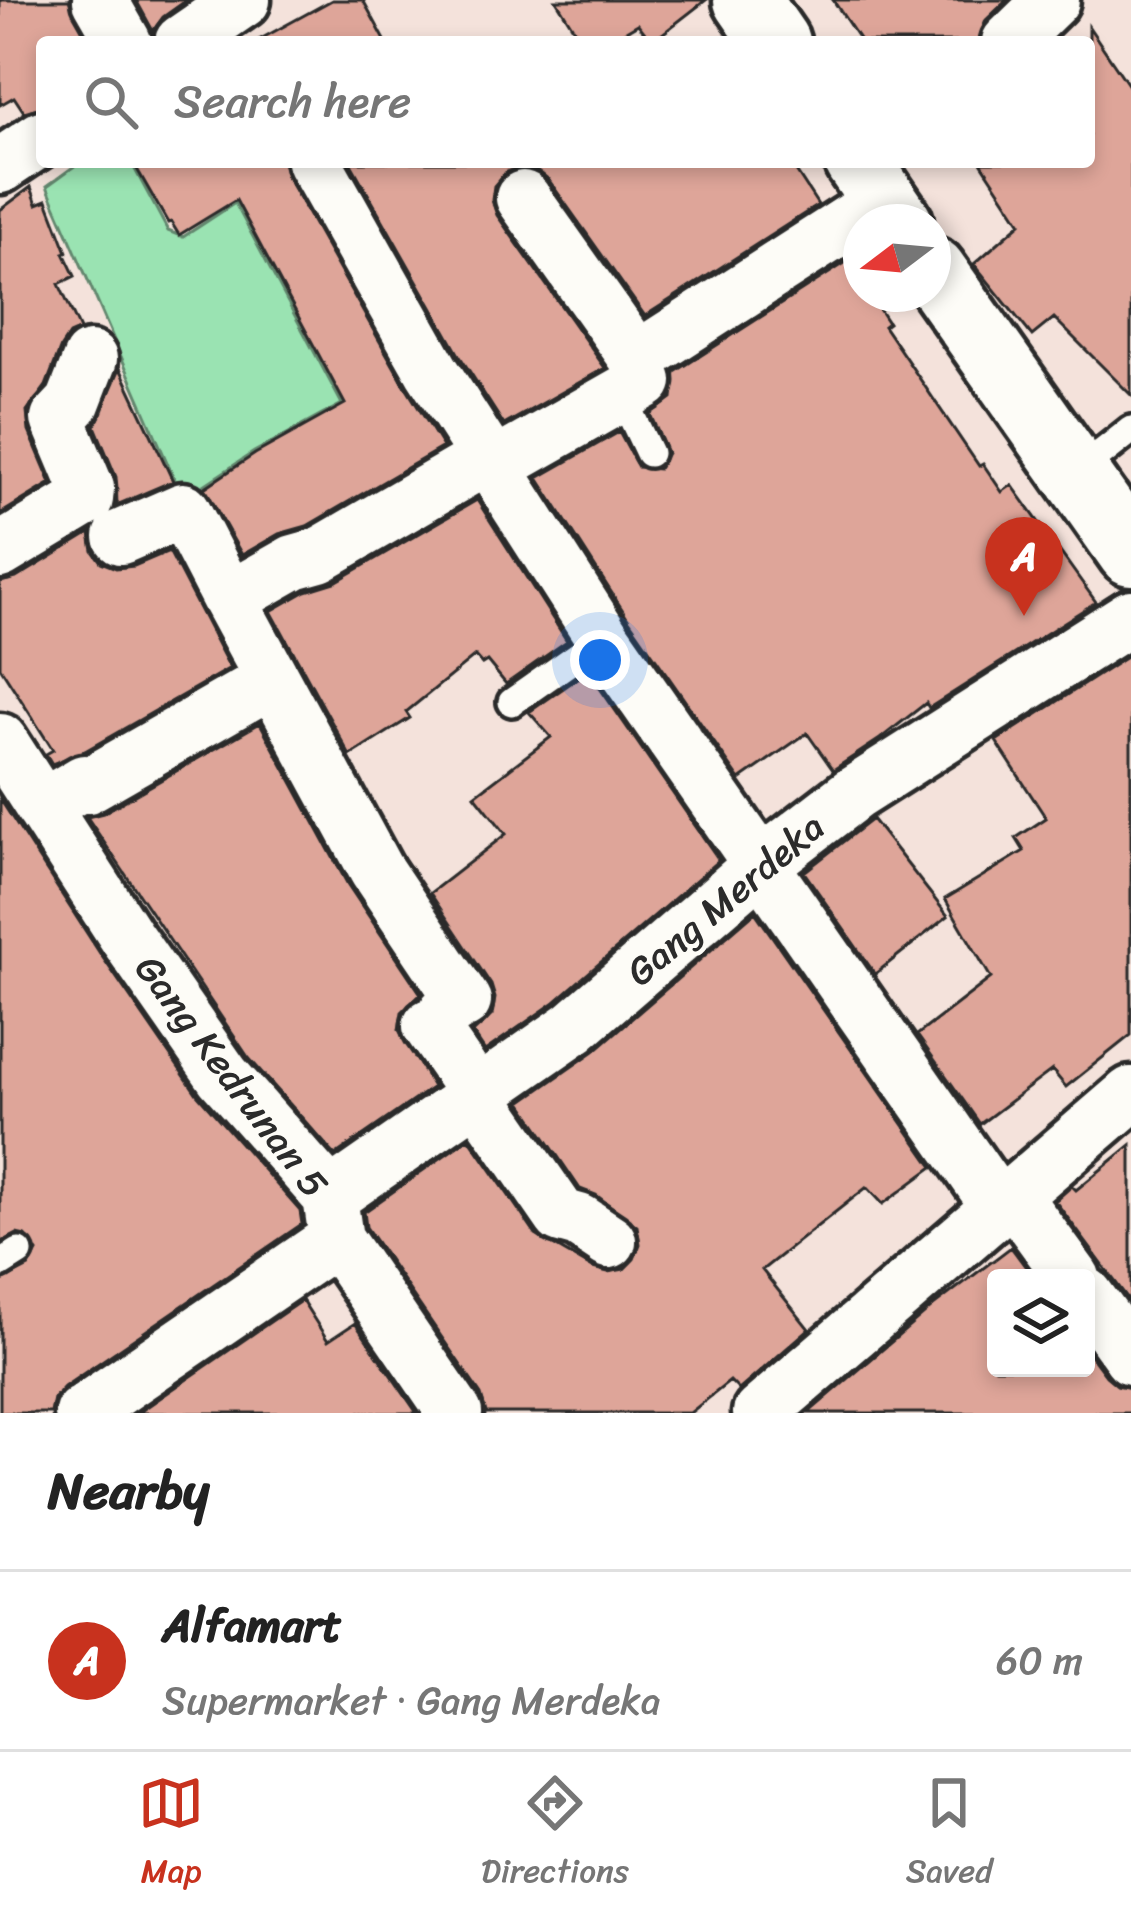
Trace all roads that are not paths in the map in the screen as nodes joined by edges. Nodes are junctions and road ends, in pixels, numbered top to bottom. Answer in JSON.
{"nodes":[{"id":1,"x":100,"y":0,"type":"edge"},
{"id":2,"x":747,"y":0,"type":"edge"},
{"id":3,"x":1052,"y":0,"type":"edge"},
{"id":4,"x":238,"y":18,"type":"edge"},
{"id":5,"x":121,"y":36,"type":"edge"},
{"id":6,"x":196,"y":36,"type":"edge"},
{"id":7,"x":772,"y":36,"type":"edge"},
{"id":8,"x":1015,"y":36,"type":"edge"},
{"id":9,"x":36,"y":142,"type":"edge"},
{"id":10,"x":0,"y":166,"type":"edge"},
{"id":11,"x":317,"y":168,"type":"edge"},
{"id":12,"x":880,"y":195,"type":"edge"},
{"id":13,"x":523,"y":199,"type":"dead end"},
{"id":14,"x":951,"y":297,"type":"edge"},
{"id":15,"x":90,"y":359,"type":"dead end"},
{"id":16,"x":629,"y":376,"type":"junction"},
{"id":17,"x":1131,"y":430,"type":"edge"},
{"id":18,"x":649,"y":453,"type":"dead end"},
{"id":19,"x":489,"y":463,"type":"junction"},
{"id":20,"x":1074,"y":475,"type":"junction"},
{"id":21,"x":122,"y":537,"type":"dead end"},
{"id":22,"x":0,"y":550,"type":"edge"},
{"id":23,"x":1131,"y":552,"type":"edge"},
{"id":24,"x":229,"y":599,"type":"junction"},
{"id":25,"x":1131,"y":617,"type":"edge"},
{"id":26,"x":603,"y":638,"type":"junction"},
{"id":27,"x":272,"y":680,"type":"junction"},
{"id":28,"x":512,"y":702,"type":"dead end"},
{"id":29,"x":14,"y":771,"type":"edge"},
{"id":30,"x":762,"y":864,"type":"junction"},
{"id":31,"x":1131,"y":1094,"type":"edge"},
{"id":32,"x":476,"y":1095,"type":"junction"},
{"id":33,"x":1006,"y":1201,"type":"junction"},
{"id":34,"x":333,"y":1218,"type":"junction"},
{"id":35,"x":609,"y":1241,"type":"dead end"},
{"id":36,"x":1065,"y":1269,"type":"edge"},
{"id":37,"x":1095,"y":1307,"type":"edge"},
{"id":38,"x":1131,"y":1357,"type":"edge"},
{"id":39,"x":82,"y":1413,"type":"edge"},
{"id":40,"x":455,"y":1413,"type":"edge"},
{"id":41,"x":760,"y":1413,"type":"edge"}],
"edges":[{"from":1,"to":5,"type":"street"},
{"from":2,"to":7,"type":"street"},
{"from":3,"to":8,"type":"street"},
{"from":4,"to":6,"type":"street"},
{"from":9,"to":10,"type":"street"},
{"from":11,"to":19,"type":"street"},
{"from":12,"to":16,"type":"street"},
{"from":13,"to":16,"type":"street"},
{"from":14,"to":20,"type":"street"},
{"from":15,"to":22,"type":"street"},
{"from":16,"to":18,"type":"lane"},
{"from":16,"to":19,"type":"street"},
{"from":17,"to":20,"type":"lane"},
{"from":19,"to":24,"type":"street"},
{"from":19,"to":26,"type":"street"},
{"from":20,"to":23,"type":"street"},
{"from":21,"to":24,"type":"street"},
{"from":24,"to":27,"type":"street"},
{"from":25,"to":30,"type":"street","name":"Gang Merdeka"},
{"from":26,"to":28,"type":"lane"},
{"from":26,"to":30,"type":"street"},
{"from":27,"to":29,"type":"street"},
{"from":27,"to":32,"type":"street"},
{"from":29,"to":34,"type":"street","name":"Gang Kedrunan 5"},
{"from":30,"to":32,"type":"street","name":"Gang Merdeka"},
{"from":30,"to":33,"type":"street"},
{"from":31,"to":33,"type":"street"},
{"from":32,"to":34,"type":"street","name":"Gang Merdeka"},
{"from":32,"to":35,"type":"street"},
{"from":33,"to":36,"type":"street"},
{"from":33,"to":41,"type":"street"},
{"from":34,"to":39,"type":"street","name":"Gang Merdeka"},
{"from":34,"to":40,"type":"street","name":"Gang Kedrunan 5"},
{"from":37,"to":38,"type":"street"}]}
